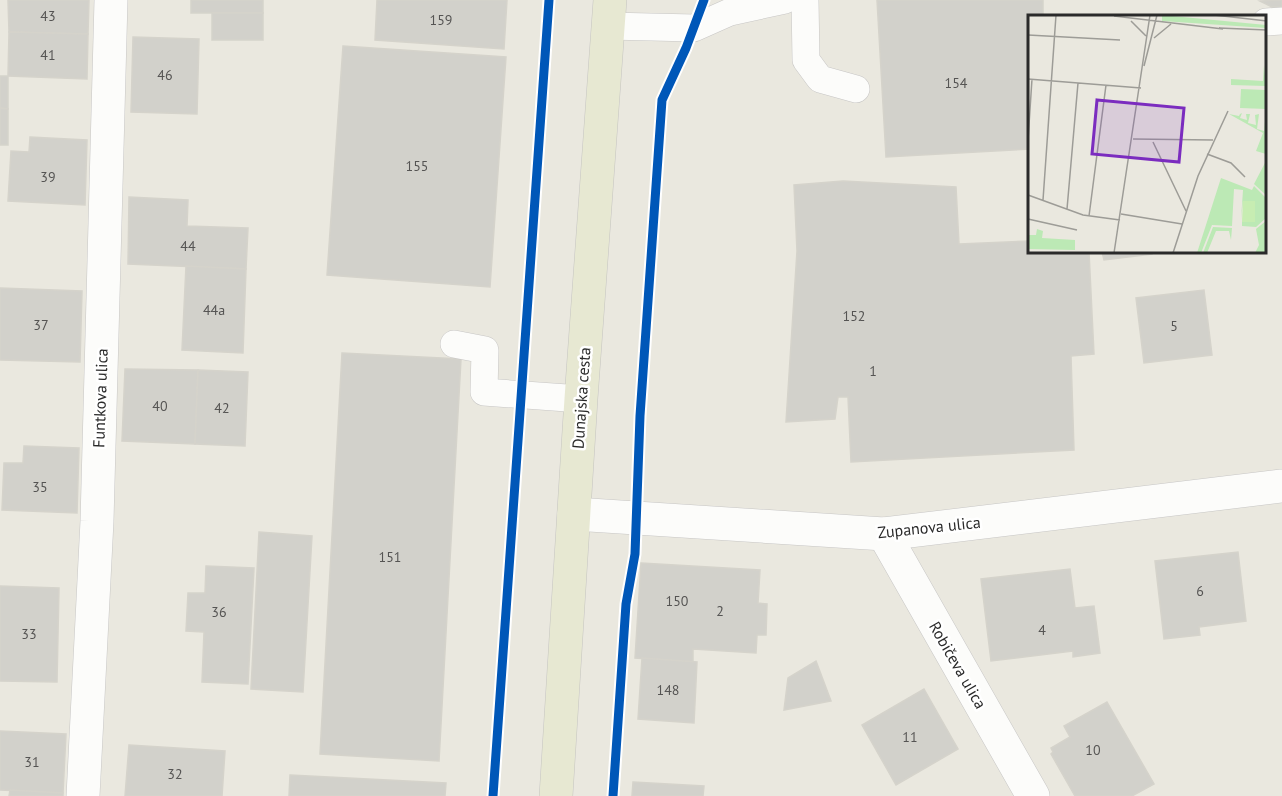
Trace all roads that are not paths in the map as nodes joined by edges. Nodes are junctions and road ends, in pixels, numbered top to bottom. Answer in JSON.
{"nodes":[{"id":1,"x":111,"y":0,"type":"edge"},
{"id":2,"x":785,"y":0,"type":"edge"},
{"id":3,"x":804,"y":0,"type":"edge"},
{"id":4,"x":609,"y":13,"type":"edge"},
{"id":5,"x":1282,"y":21,"type":"edge"},
{"id":6,"x":1267,"y":22,"type":"edge"},
{"id":7,"x":856,"y":89,"type":"dead end"},
{"id":8,"x":454,"y":344,"type":"dead end"},
{"id":9,"x":581,"y":399,"type":"junction"},
{"id":10,"x":1282,"y":486,"type":"edge"},
{"id":11,"x":574,"y":514,"type":"junction"},
{"id":12,"x":884,"y":534,"type":"junction"},
{"id":13,"x":83,"y":796,"type":"edge"},
{"id":14,"x":556,"y":796,"type":"edge"},
{"id":15,"x":1033,"y":796,"type":"edge"}],
"edges":[{"from":1,"to":13,"type":"street","name":"Funtkova ulica"},
{"from":2,"to":4,"type":"lane"},
{"from":3,"to":7,"type":"lane"},
{"from":4,"to":9,"type":"main road","name":"Dunajska cesta"},
{"from":5,"to":6,"type":"lane"},
{"from":8,"to":9,"type":"lane"},
{"from":9,"to":11,"type":"main road","name":"Dunajska cesta"},
{"from":10,"to":12,"type":"street","name":"Zupanova ulica"},
{"from":11,"to":12,"type":"street","name":"Zupanova ulica"},
{"from":11,"to":14,"type":"main road","name":"Dunajska cesta"},
{"from":12,"to":15,"type":"street","name":"Robičeva ulica"}]}
